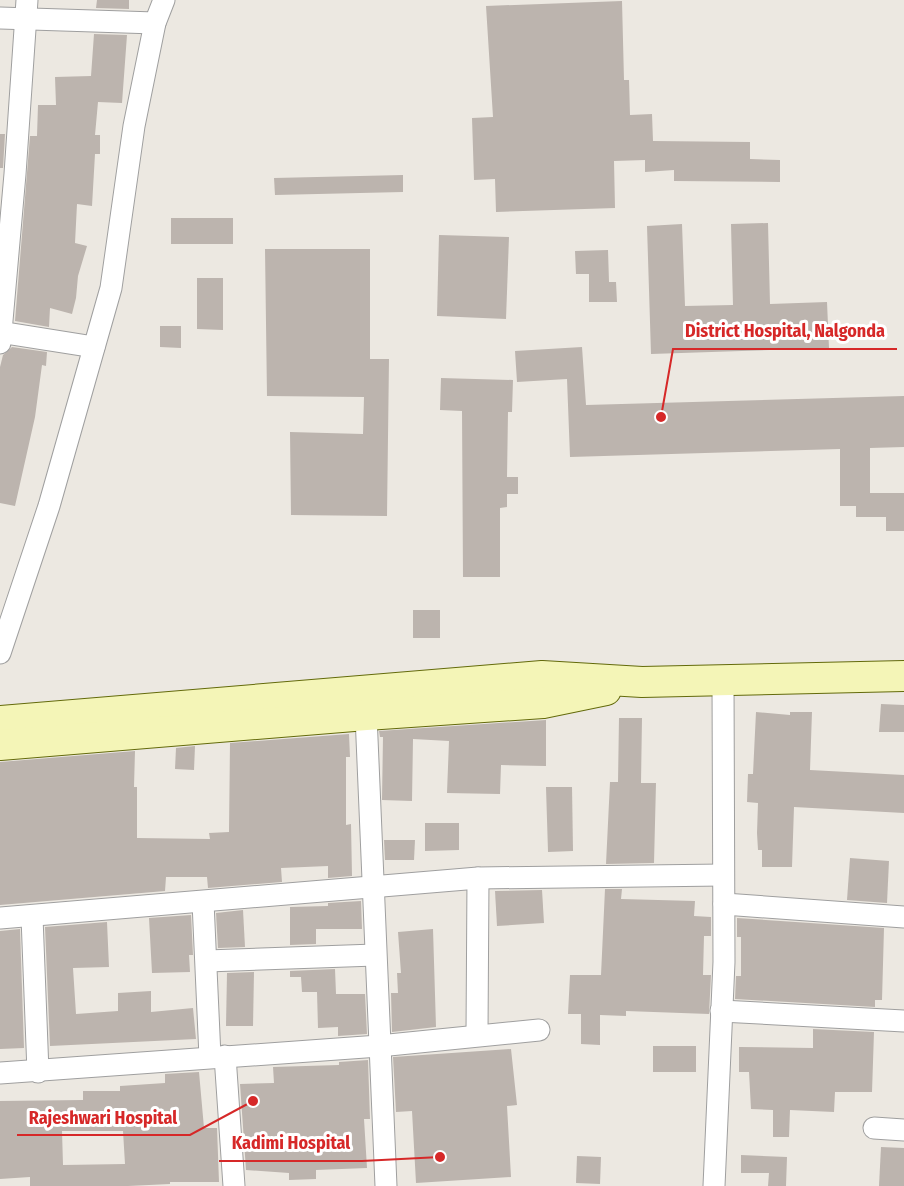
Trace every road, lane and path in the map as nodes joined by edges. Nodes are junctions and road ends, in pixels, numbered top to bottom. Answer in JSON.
{"nodes":[{"id":1,"x":164,"y":0,"type":"edge"},
{"id":2,"x":27,"y":9,"type":"edge"},
{"id":3,"x":0,"y":18,"type":"edge"},
{"id":4,"x":156,"y":23,"type":"junction"},
{"id":5,"x":0,"y":336,"type":"edge"},
{"id":6,"x":94,"y":346,"type":"junction"},
{"id":7,"x":0,"y":653,"type":"edge"},
{"id":8,"x":904,"y":676,"type":"edge"},
{"id":9,"x":723,"y":680,"type":"junction"},
{"id":10,"x":642,"y":682,"type":"junction"},
{"id":11,"x":366,"y":715,"type":"junction"},
{"id":12,"x":0,"y":721,"type":"edge"},
{"id":13,"x":0,"y":746,"type":"edge"},
{"id":14,"x":723,"y":875,"type":"junction"},
{"id":15,"x":478,"y":878,"type":"junction"},
{"id":16,"x":373,"y":888,"type":"junction"},
{"id":17,"x":203,"y":902,"type":"junction"},
{"id":18,"x":724,"y":904,"type":"junction"},
{"id":19,"x":32,"y":917,"type":"junction"},
{"id":20,"x":904,"y":917,"type":"edge"},
{"id":21,"x":0,"y":918,"type":"edge"},
{"id":22,"x":375,"y":955,"type":"junction"},
{"id":23,"x":207,"y":961,"type":"junction"},
{"id":24,"x":721,"y":1011,"type":"junction"},
{"id":25,"x":904,"y":1021,"type":"edge"},
{"id":26,"x":539,"y":1030,"type":"dead end"},
{"id":27,"x":477,"y":1034,"type":"junction"},
{"id":28,"x":379,"y":1046,"type":"junction"},
{"id":29,"x":218,"y":1056,"type":"junction"},
{"id":30,"x":38,"y":1072,"type":"junction"},
{"id":31,"x":0,"y":1073,"type":"edge"},
{"id":32,"x":874,"y":1128,"type":"dead end"},
{"id":33,"x":904,"y":1130,"type":"edge"},
{"id":34,"x":234,"y":1186,"type":"edge"},
{"id":35,"x":386,"y":1186,"type":"edge"},
{"id":36,"x":714,"y":1186,"type":"edge"}],
"edges":[{"from":1,"to":4,"type":"street"},
{"from":2,"to":3,"type":"street"},
{"from":2,"to":4,"type":"street"},
{"from":2,"to":5,"type":"street"},
{"from":4,"to":6,"type":"street"},
{"from":5,"to":6,"type":"street"},
{"from":6,"to":7,"type":"street"},
{"from":8,"to":9,"type":"street"},
{"from":9,"to":10,"type":"street"},
{"from":9,"to":14,"type":"street"},
{"from":10,"to":11,"type":"street"},
{"from":10,"to":12,"type":"street"},
{"from":11,"to":13,"type":"street"},
{"from":11,"to":16,"type":"street"},
{"from":14,"to":15,"type":"street"},
{"from":14,"to":18,"type":"street"},
{"from":15,"to":16,"type":"street"},
{"from":15,"to":27,"type":"street"},
{"from":16,"to":17,"type":"street"},
{"from":16,"to":22,"type":"street"},
{"from":17,"to":19,"type":"street"},
{"from":17,"to":23,"type":"street"},
{"from":18,"to":20,"type":"street"},
{"from":18,"to":24,"type":"street"},
{"from":19,"to":21,"type":"street"},
{"from":19,"to":30,"type":"street"},
{"from":22,"to":23,"type":"street"},
{"from":22,"to":28,"type":"street"},
{"from":23,"to":29,"type":"street"},
{"from":24,"to":25,"type":"street"},
{"from":24,"to":36,"type":"street"},
{"from":26,"to":27,"type":"street"},
{"from":27,"to":28,"type":"street"},
{"from":28,"to":29,"type":"street"},
{"from":28,"to":35,"type":"street"},
{"from":29,"to":30,"type":"street"},
{"from":29,"to":34,"type":"street"},
{"from":30,"to":31,"type":"street"},
{"from":32,"to":33,"type":"street"}]}
